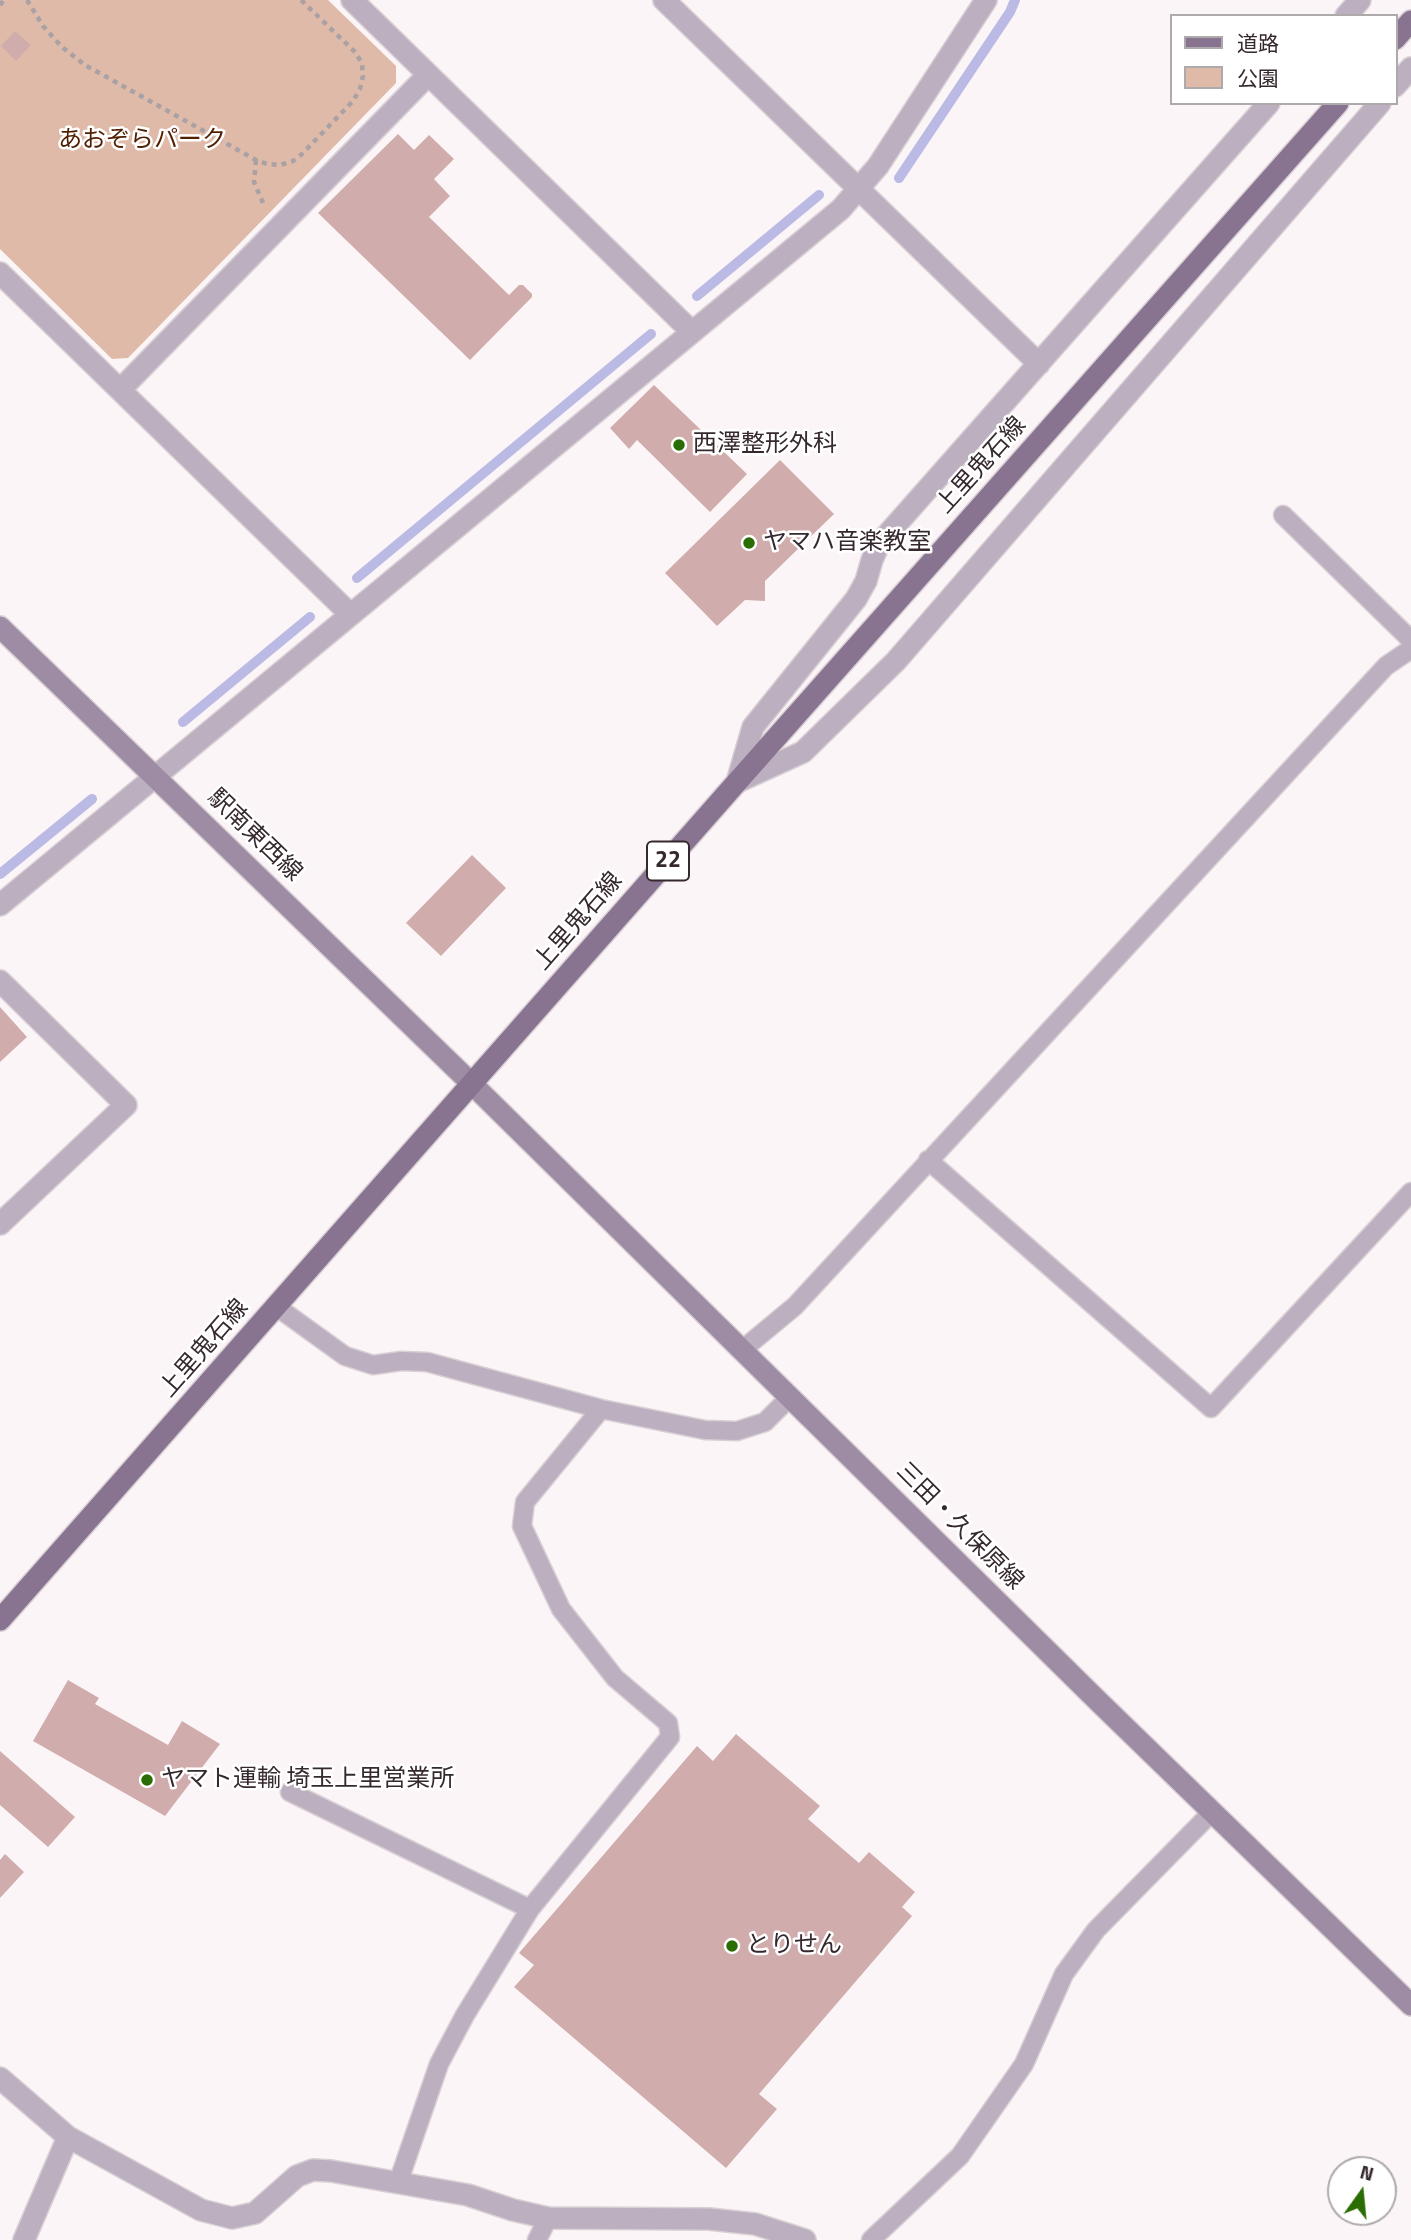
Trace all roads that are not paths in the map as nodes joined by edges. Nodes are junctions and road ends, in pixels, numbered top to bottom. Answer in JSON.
{"nodes":[{"id":1,"x":352,"y":0,"type":"edge"},
{"id":2,"x":664,"y":0,"type":"edge"},
{"id":3,"x":986,"y":0,"type":"edge"},
{"id":4,"x":1360,"y":0,"type":"edge"},
{"id":5,"x":1348,"y":14,"type":"edge"},
{"id":6,"x":1411,"y":21,"type":"edge"},
{"id":7,"x":1397,"y":37,"type":"edge"},
{"id":8,"x":1411,"y":68,"type":"edge"},
{"id":9,"x":428,"y":75,"type":"junction"},
{"id":10,"x":1397,"y":84,"type":"edge"},
{"id":11,"x":1267,"y":105,"type":"edge"},
{"id":12,"x":1336,"y":105,"type":"edge"},
{"id":13,"x":1378,"y":105,"type":"edge"},
{"id":14,"x":859,"y":190,"type":"junction"},
{"id":15,"x":0,"y":273,"type":"edge"},
{"id":16,"x":691,"y":331,"type":"junction"},
{"id":17,"x":1039,"y":364,"type":"junction"},
{"id":18,"x":120,"y":390,"type":"junction"},
{"id":19,"x":1283,"y":515,"type":"dead end"},
{"id":20,"x":350,"y":614,"type":"junction"},
{"id":21,"x":0,"y":627,"type":"edge"},
{"id":22,"x":1411,"y":640,"type":"edge"},
{"id":23,"x":1411,"y":649,"type":"edge"},
{"id":24,"x":154,"y":776,"type":"junction"},
{"id":25,"x":737,"y":782,"type":"junction"},
{"id":26,"x":0,"y":905,"type":"edge"},
{"id":27,"x":0,"y":981,"type":"edge"},
{"id":28,"x":472,"y":1084,"type":"junction"},
{"id":29,"x":928,"y":1160,"type":"junction"},
{"id":30,"x":1411,"y":1192,"type":"edge"},
{"id":31,"x":0,"y":1224,"type":"edge"},
{"id":32,"x":277,"y":1307,"type":"junction"},
{"id":33,"x":742,"y":1350,"type":"junction"},
{"id":34,"x":790,"y":1397,"type":"junction"},
{"id":35,"x":601,"y":1409,"type":"junction"},
{"id":36,"x":0,"y":1620,"type":"edge"},
{"id":37,"x":290,"y":1793,"type":"dead end"},
{"id":38,"x":1212,"y":1812,"type":"junction"},
{"id":39,"x":530,"y":1909,"type":"junction"},
{"id":40,"x":1411,"y":2005,"type":"edge"},
{"id":41,"x":0,"y":2078,"type":"edge"},
{"id":42,"x":68,"y":2137,"type":"junction"},
{"id":43,"x":398,"y":2183,"type":"junction"},
{"id":44,"x":548,"y":2218,"type":"junction"},
{"id":45,"x":24,"y":2240,"type":"edge"},
{"id":46,"x":537,"y":2240,"type":"edge"},
{"id":47,"x":805,"y":2240,"type":"edge"},
{"id":48,"x":871,"y":2240,"type":"edge"}],
"edges":[{"from":1,"to":9,"type":"street"},
{"from":2,"to":14,"type":"street"},
{"from":3,"to":14,"type":"street"},
{"from":4,"to":5,"type":"street"},
{"from":6,"to":7,"type":"main road"},
{"from":8,"to":10,"type":"street"},
{"from":9,"to":16,"type":"street"},
{"from":9,"to":18,"type":"street"},
{"from":11,"to":17,"type":"street"},
{"from":12,"to":25,"type":"main road","name":"上里鬼石線","number":"22"},
{"from":13,"to":25,"type":"street"},
{"from":14,"to":16,"type":"street"},
{"from":14,"to":17,"type":"street"},
{"from":15,"to":18,"type":"street"},
{"from":16,"to":20,"type":"street"},
{"from":17,"to":25,"type":"street"},
{"from":18,"to":20,"type":"street"},
{"from":19,"to":22,"type":"lane"},
{"from":20,"to":24,"type":"street"},
{"from":21,"to":24,"type":"street","name":"駅南東西線"},
{"from":23,"to":29,"type":"lane"},
{"from":24,"to":26,"type":"street"},
{"from":24,"to":28,"type":"street","name":"駅南東西線"},
{"from":25,"to":28,"type":"main road","name":"上里鬼石線","number":"22"},
{"from":27,"to":31,"type":"street"},
{"from":28,"to":32,"type":"main road","name":"上里鬼石線","number":"22"},
{"from":28,"to":33,"type":"street","name":"三田・久保原線"},
{"from":29,"to":30,"type":"lane"},
{"from":29,"to":33,"type":"lane"},
{"from":32,"to":35,"type":"lane"},
{"from":32,"to":36,"type":"main road","name":"上里鬼石線","number":"22"},
{"from":33,"to":34,"type":"street","name":"三田・久保原線"},
{"from":34,"to":35,"type":"lane"},
{"from":34,"to":38,"type":"street","name":"三田・久保原線"},
{"from":35,"to":39,"type":"lane"},
{"from":37,"to":39,"type":"lane"},
{"from":38,"to":40,"type":"street","name":"三田・久保原線"},
{"from":38,"to":48,"type":"lane"},
{"from":39,"to":43,"type":"lane"},
{"from":41,"to":42,"type":"street"},
{"from":42,"to":43,"type":"street"},
{"from":42,"to":45,"type":"street"},
{"from":43,"to":44,"type":"street"},
{"from":44,"to":46,"type":"lane"},
{"from":44,"to":47,"type":"street"}]}
